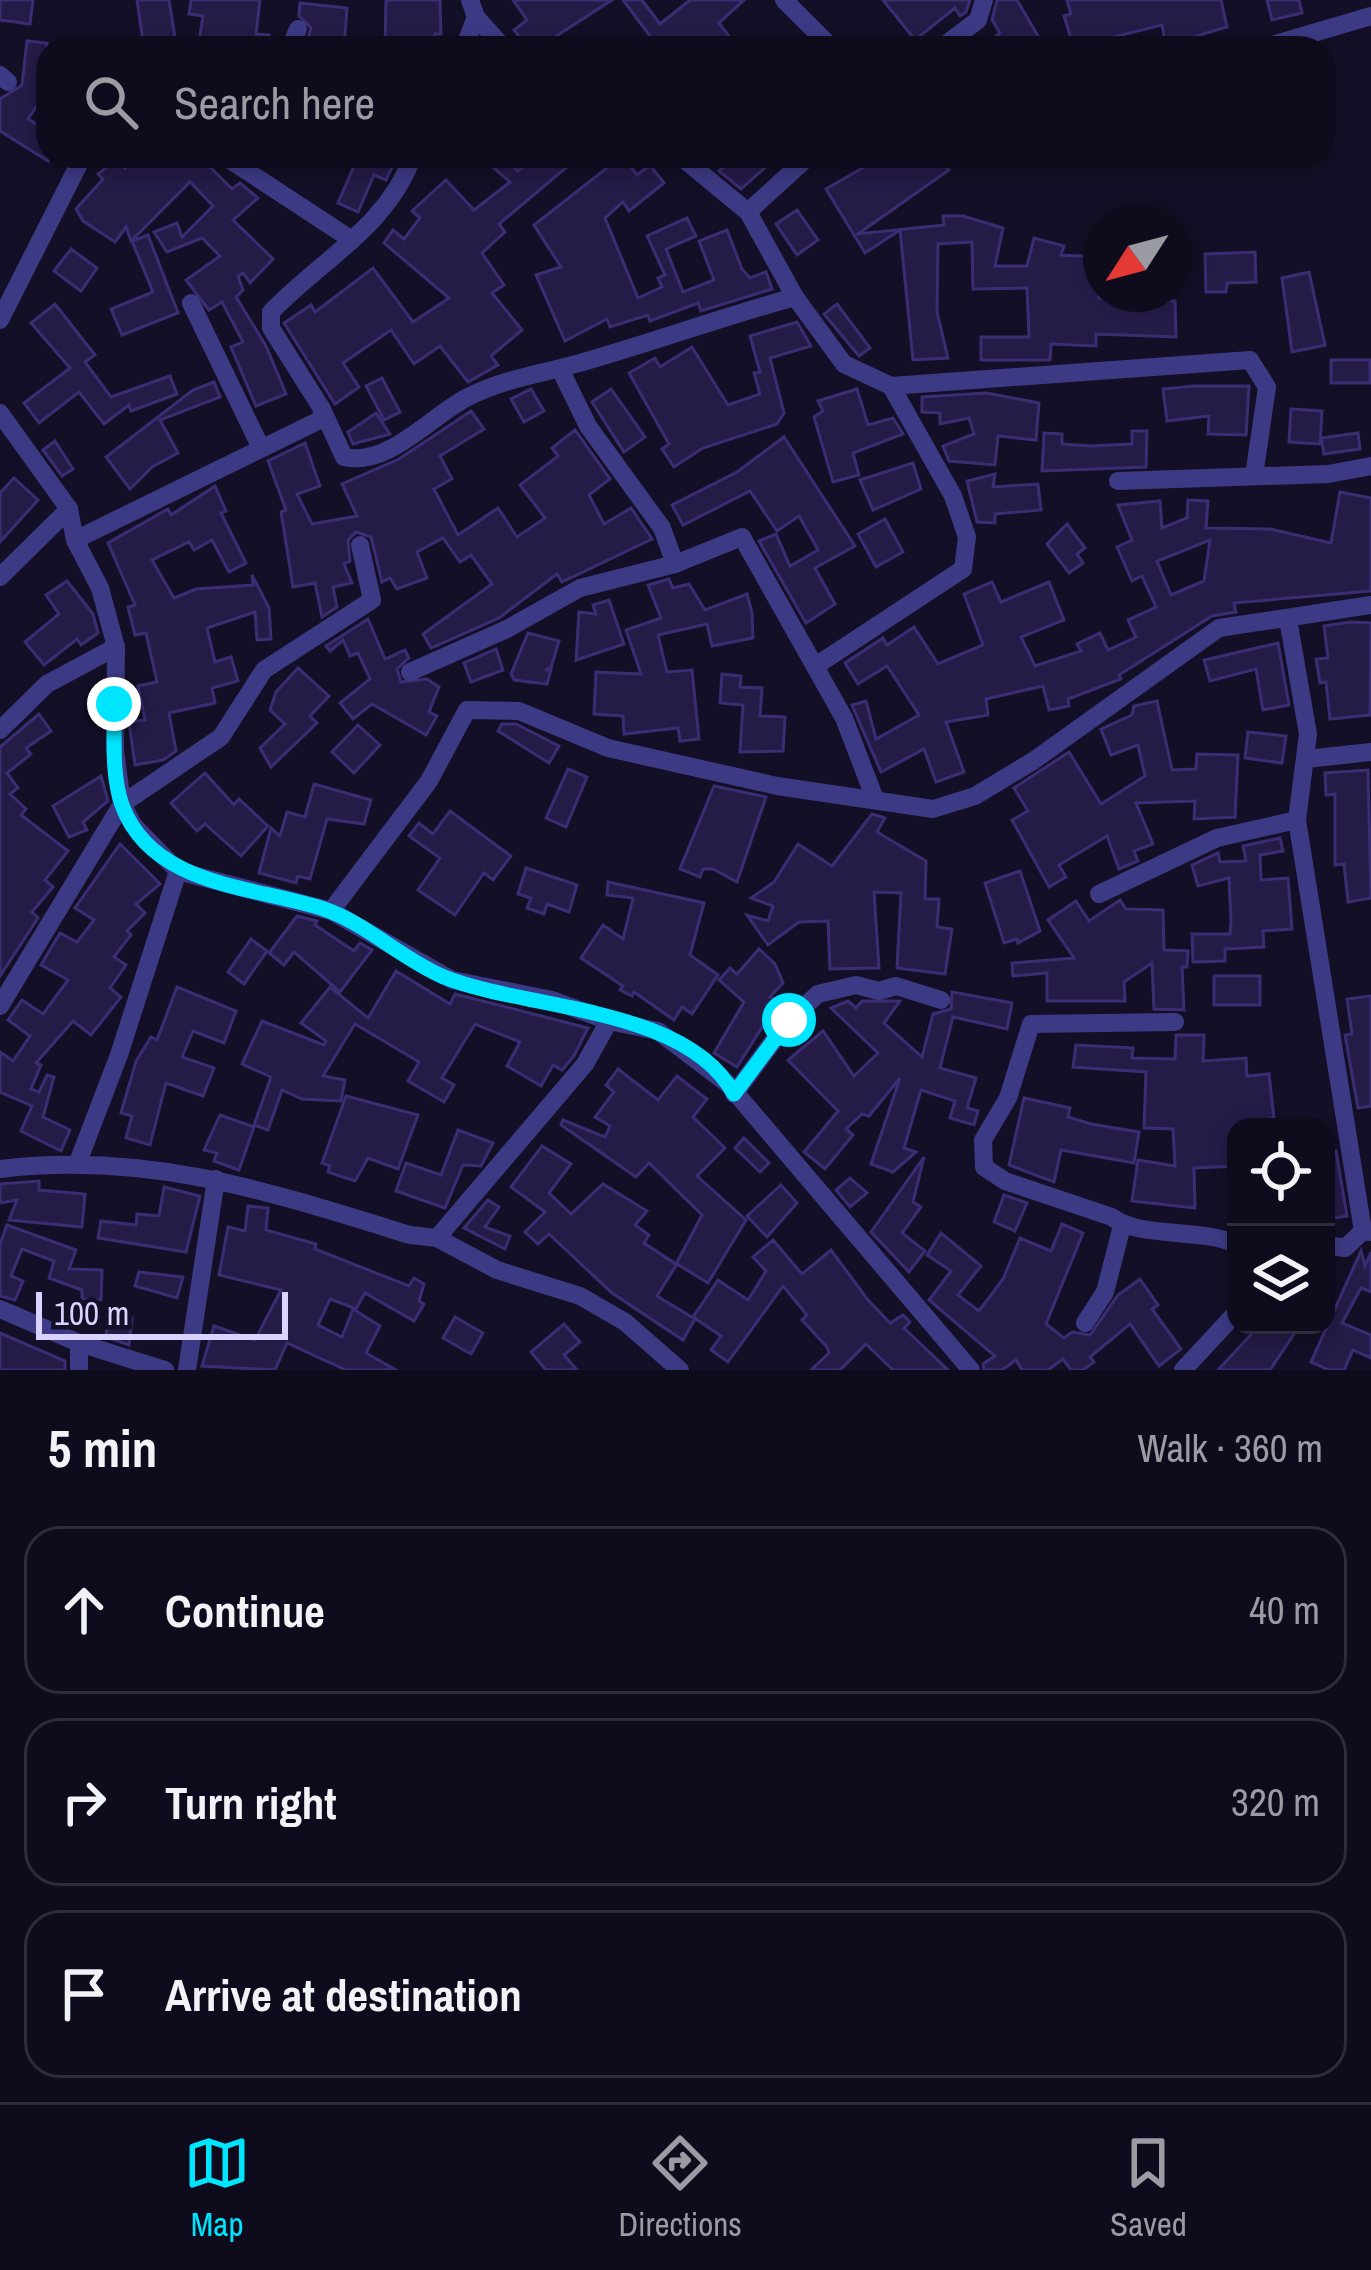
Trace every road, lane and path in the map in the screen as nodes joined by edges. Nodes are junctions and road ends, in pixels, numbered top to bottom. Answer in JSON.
{"nodes":[{"id":1,"x":784,"y":0,"type":"edge"},
{"id":2,"x":984,"y":0,"type":"edge"},
{"id":3,"x":473,"y":8,"type":"edge"},
{"id":4,"x":1371,"y":16,"type":"edge"},
{"id":5,"x":298,"y":29,"type":"dead end"},
{"id":6,"x":295,"y":36,"type":"edge"},
{"id":7,"x":495,"y":36,"type":"edge"},
{"id":8,"x":820,"y":36,"type":"edge"},
{"id":9,"x":956,"y":36,"type":"edge"},
{"id":10,"x":1303,"y":36,"type":"edge"},
{"id":11,"x":77,"y":168,"type":"edge"},
{"id":12,"x":253,"y":168,"type":"edge"},
{"id":13,"x":409,"y":168,"type":"edge"},
{"id":14,"x":695,"y":168,"type":"edge"},
{"id":15,"x":796,"y":168,"type":"edge"},
{"id":16,"x":748,"y":212,"type":"junction"},
{"id":17,"x":352,"y":240,"type":"junction"},
{"id":18,"x":796,"y":297,"type":"junction"},
{"id":19,"x":191,"y":303,"type":"dead end"},
{"id":20,"x":0,"y":320,"type":"edge"},
{"id":21,"x":560,"y":369,"type":"junction"},
{"id":22,"x":891,"y":386,"type":"junction"},
{"id":23,"x":322,"y":410,"type":"junction"},
{"id":24,"x":0,"y":413,"type":"edge"},
{"id":25,"x":260,"y":448,"type":"junction"},
{"id":26,"x":1371,"y":466,"type":"edge"},
{"id":27,"x":1254,"y":476,"type":"junction"},
{"id":28,"x":1118,"y":481,"type":"dead end"},
{"id":29,"x":69,"y":509,"type":"junction"},
{"id":30,"x":75,"y":540,"type":"junction"},
{"id":31,"x":360,"y":545,"type":"dead end"},
{"id":32,"x":675,"y":564,"type":"junction"},
{"id":33,"x":0,"y":577,"type":"edge"},
{"id":34,"x":1371,"y":605,"type":"edge"},
{"id":35,"x":1288,"y":620,"type":"junction"},
{"id":36,"x":116,"y":647,"type":"junction"},
{"id":37,"x":817,"y":665,"type":"junction"},
{"id":38,"x":410,"y":672,"type":"dead end"},
{"id":39,"x":0,"y":730,"type":"edge"},
{"id":40,"x":1371,"y":752,"type":"edge"},
{"id":41,"x":1306,"y":759,"type":"junction"},
{"id":42,"x":875,"y":799,"type":"junction"},
{"id":43,"x":122,"y":804,"type":"junction"},
{"id":44,"x":1297,"y":820,"type":"junction"},
{"id":45,"x":178,"y":871,"type":"junction"},
{"id":46,"x":1100,"y":894,"type":"dead end"},
{"id":47,"x":331,"y":911,"type":"junction"},
{"id":48,"x":941,"y":1000,"type":"dead end"},
{"id":49,"x":0,"y":1006,"type":"edge"},
{"id":50,"x":609,"y":1021,"type":"junction"},
{"id":51,"x":1175,"y":1022,"type":"dead end"},
{"id":52,"x":734,"y":1094,"type":"junction"},
{"id":53,"x":78,"y":1162,"type":"junction"},
{"id":54,"x":0,"y":1169,"type":"edge"},
{"id":55,"x":217,"y":1179,"type":"junction"},
{"id":56,"x":1122,"y":1226,"type":"junction"},
{"id":57,"x":1367,"y":1231,"type":"edge"},
{"id":58,"x":437,"y":1238,"type":"junction"},
{"id":59,"x":1227,"y":1241,"type":"edge"},
{"id":60,"x":1335,"y":1246,"type":"edge"},
{"id":61,"x":0,"y":1309,"type":"edge"},
{"id":62,"x":1085,"y":1323,"type":"dead end"},
{"id":63,"x":1227,"y":1323,"type":"edge"},
{"id":64,"x":79,"y":1343,"type":"junction"},
{"id":65,"x":79,"y":1370,"type":"edge"},
{"id":66,"x":165,"y":1370,"type":"edge"},
{"id":67,"x":188,"y":1370,"type":"edge"},
{"id":68,"x":680,"y":1370,"type":"edge"},
{"id":69,"x":971,"y":1370,"type":"edge"},
{"id":70,"x":1183,"y":1370,"type":"edge"}],
"edges":[{"from":1,"to":8,"type":"street"},
{"from":2,"to":9,"type":"street"},
{"from":3,"to":7,"type":"street"},
{"from":4,"to":10,"type":"street"},
{"from":5,"to":6,"type":"street"},
{"from":11,"to":20,"type":"street"},
{"from":12,"to":17,"type":"street"},
{"from":13,"to":17,"type":"street"},
{"from":14,"to":16,"type":"street"},
{"from":15,"to":16,"type":"street"},
{"from":16,"to":18,"type":"street"},
{"from":17,"to":23,"type":"street"},
{"from":18,"to":21,"type":"street"},
{"from":18,"to":22,"type":"street"},
{"from":19,"to":25,"type":"street"},
{"from":21,"to":23,"type":"street"},
{"from":21,"to":32,"type":"street"},
{"from":22,"to":27,"type":"street"},
{"from":22,"to":37,"type":"street"},
{"from":23,"to":25,"type":"street"},
{"from":24,"to":29,"type":"street"},
{"from":25,"to":30,"type":"street"},
{"from":26,"to":27,"type":"street"},
{"from":27,"to":28,"type":"street"},
{"from":29,"to":30,"type":"street"},
{"from":29,"to":33,"type":"street"},
{"from":30,"to":36,"type":"street"},
{"from":31,"to":43,"type":"street"},
{"from":32,"to":37,"type":"street"},
{"from":32,"to":38,"type":"street"},
{"from":34,"to":35,"type":"street"},
{"from":35,"to":41,"type":"street"},
{"from":35,"to":42,"type":"street"},
{"from":36,"to":39,"type":"street"},
{"from":36,"to":43,"type":"street"},
{"from":37,"to":42,"type":"street"},
{"from":40,"to":41,"type":"street"},
{"from":41,"to":44,"type":"street"},
{"from":42,"to":47,"type":"street"},
{"from":43,"to":45,"type":"street"},
{"from":43,"to":49,"type":"street"},
{"from":44,"to":46,"type":"street"},
{"from":44,"to":57,"type":"street"},
{"from":45,"to":47,"type":"street"},
{"from":45,"to":53,"type":"street"},
{"from":47,"to":50,"type":"street"},
{"from":48,"to":52,"type":"street"},
{"from":50,"to":52,"type":"street"},
{"from":50,"to":58,"type":"street"},
{"from":51,"to":56,"type":"street"},
{"from":52,"to":69,"type":"street"},
{"from":53,"to":54,"type":"street"},
{"from":53,"to":55,"type":"street"},
{"from":55,"to":58,"type":"street"},
{"from":55,"to":67,"type":"street"},
{"from":56,"to":59,"type":"street"},
{"from":56,"to":62,"type":"street"},
{"from":57,"to":60,"type":"street"},
{"from":58,"to":68,"type":"street"},
{"from":61,"to":64,"type":"street"},
{"from":63,"to":70,"type":"street"},
{"from":64,"to":65,"type":"street"},
{"from":64,"to":66,"type":"street"}]}
